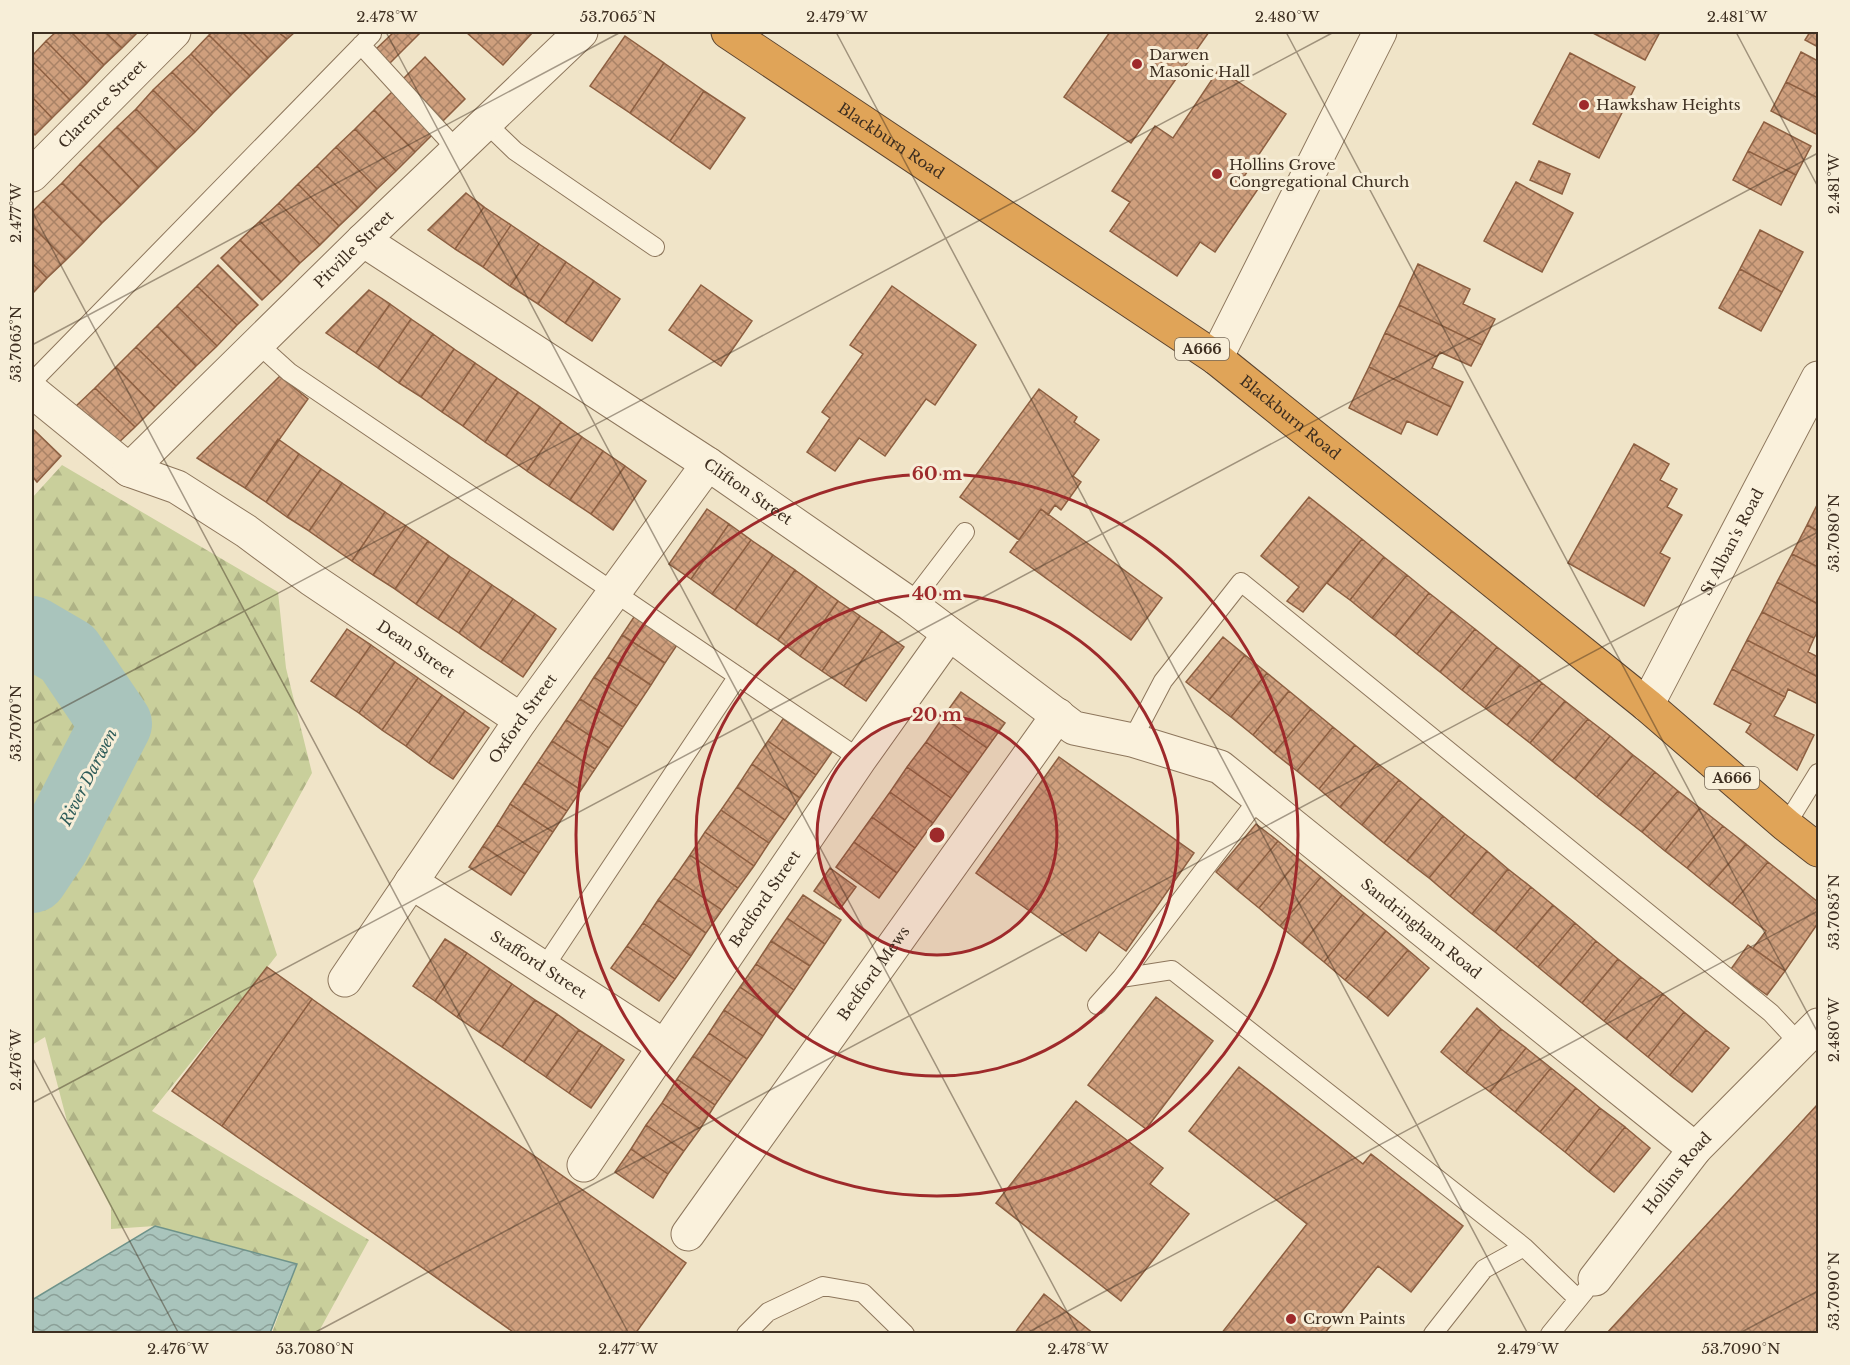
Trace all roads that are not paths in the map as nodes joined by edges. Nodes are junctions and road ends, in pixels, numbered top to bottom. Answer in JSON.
{"nodes":[{"id":1,"x":174,"y":32,"type":"edge"},
{"id":2,"x":581,"y":32,"type":"edge"},
{"id":3,"x":728,"y":32,"type":"edge"},
{"id":4,"x":1380,"y":32,"type":"edge"},
{"id":5,"x":365,"y":38,"type":"edge"},
{"id":6,"x":486,"y":123,"type":"junction"},
{"id":7,"x":458,"y":150,"type":"junction"},
{"id":8,"x":32,"y":175,"type":"edge"},
{"id":9,"x":363,"y":240,"type":"junction"},
{"id":10,"x":656,"y":247,"type":"dead end"},
{"id":11,"x":258,"y":344,"type":"junction"},
{"id":12,"x":1216,"y":358,"type":"junction"},
{"id":13,"x":32,"y":382,"type":"edge"},
{"id":14,"x":1817,"y":382,"type":"edge"},
{"id":15,"x":32,"y":391,"type":"edge"},
{"id":16,"x":708,"y":464,"type":"junction"},
{"id":17,"x":129,"y":470,"type":"junction"},
{"id":18,"x":965,"y":532,"type":"dead end"},
{"id":19,"x":613,"y":592,"type":"junction"},
{"id":20,"x":910,"y":604,"type":"junction"},
{"id":21,"x":949,"y":634,"type":"junction"},
{"id":22,"x":738,"y":676,"type":"junction"},
{"id":23,"x":1647,"y":705,"type":"junction"},
{"id":24,"x":1058,"y":715,"type":"junction"},
{"id":25,"x":521,"y":720,"type":"junction"},
{"id":26,"x":1132,"y":740,"type":"junction"},
{"id":27,"x":860,"y":759,"type":"junction"},
{"id":28,"x":1818,"y":773,"type":"edge"},
{"id":29,"x":1259,"y":798,"type":"junction"},
{"id":30,"x":1786,"y":825,"type":"junction"},
{"id":31,"x":1818,"y":850,"type":"edge"},
{"id":32,"x":411,"y":882,"type":"junction"},
{"id":33,"x":543,"y":969,"type":"junction"},
{"id":34,"x":1121,"y":978,"type":"junction"},
{"id":35,"x":345,"y":980,"type":"dead end"},
{"id":36,"x":1097,"y":1005,"type":"dead end"},
{"id":37,"x":1809,"y":1034,"type":"edge"},
{"id":38,"x":663,"y":1046,"type":"junction"},
{"id":39,"x":1695,"y":1149,"type":"junction"},
{"id":40,"x":584,"y":1165,"type":"dead end"},
{"id":41,"x":688,"y":1234,"type":"dead end"},
{"id":42,"x":1524,"y":1247,"type":"junction"},
{"id":43,"x":1586,"y":1289,"type":"junction"},
{"id":44,"x":747,"y":1334,"type":"edge"},
{"id":45,"x":905,"y":1334,"type":"edge"},
{"id":46,"x":1433,"y":1334,"type":"edge"},
{"id":47,"x":1550,"y":1334,"type":"edge"}],
"edges":[{"from":1,"to":8,"type":"street","name":"Clarence Street"},
{"from":2,"to":6,"type":"street","name":"Pitville Street"},
{"from":3,"to":12,"type":"highway","name":"Blackburn Road","number":"A666"},
{"from":4,"to":12,"type":"street"},
{"from":5,"to":7,"type":"lane"},
{"from":5,"to":13,"type":"lane"},
{"from":6,"to":7,"type":"street","name":"Pitville Street"},
{"from":6,"to":10,"type":"lane"},
{"from":7,"to":9,"type":"street","name":"Pitville Street"},
{"from":9,"to":11,"type":"street","name":"Pitville Street"},
{"from":9,"to":16,"type":"street","name":"Clifton Street"},
{"from":11,"to":17,"type":"street","name":"Pitville Street"},
{"from":11,"to":19,"type":"lane"},
{"from":12,"to":23,"type":"highway","name":"Blackburn Road","number":"A666"},
{"from":14,"to":23,"type":"street","name":"St Alban's Road"},
{"from":15,"to":17,"type":"street"},
{"from":16,"to":19,"type":"street","name":"Oxford Street"},
{"from":16,"to":20,"type":"street","name":"Clifton Street"},
{"from":17,"to":25,"type":"street","name":"Dean Street"},
{"from":18,"to":20,"type":"lane"},
{"from":19,"to":22,"type":"lane"},
{"from":19,"to":25,"type":"street","name":"Oxford Street"},
{"from":20,"to":21,"type":"street","name":"Clifton Street"},
{"from":21,"to":24,"type":"street","name":"Clifton Street"},
{"from":21,"to":27,"type":"street","name":"Bedford Street"},
{"from":22,"to":27,"type":"lane"},
{"from":22,"to":33,"type":"lane"},
{"from":23,"to":30,"type":"highway","name":"Blackburn Road","number":"A666"},
{"from":24,"to":26,"type":"street","name":"Clifton Street"},
{"from":24,"to":41,"type":"street","name":"Bedford Mews"},
{"from":25,"to":32,"type":"street","name":"Oxford Street"},
{"from":26,"to":29,"type":"street","name":"Sandringham Road"},
{"from":26,"to":37,"type":"lane"},
{"from":27,"to":38,"type":"street","name":"Bedford Street"},
{"from":28,"to":30,"type":"lane"},
{"from":29,"to":34,"type":"lane"},
{"from":29,"to":39,"type":"street","name":"Sandringham Road"},
{"from":30,"to":31,"type":"highway","name":"Blackburn Road","number":"A666"},
{"from":32,"to":33,"type":"street","name":"Stafford Street"},
{"from":32,"to":35,"type":"street","name":"Oxford Street"},
{"from":33,"to":38,"type":"street","name":"Stafford Street"},
{"from":34,"to":36,"type":"lane"},
{"from":34,"to":42,"type":"lane"},
{"from":37,"to":39,"type":"street","name":"Hollins Road"},
{"from":38,"to":40,"type":"street","name":"Bedford Street"},
{"from":39,"to":43,"type":"street","name":"Hollins Road"},
{"from":42,"to":43,"type":"lane"},
{"from":42,"to":46,"type":"lane"},
{"from":43,"to":47,"type":"lane","name":"Hollins Road"},
{"from":44,"to":45,"type":"lane"}]}
